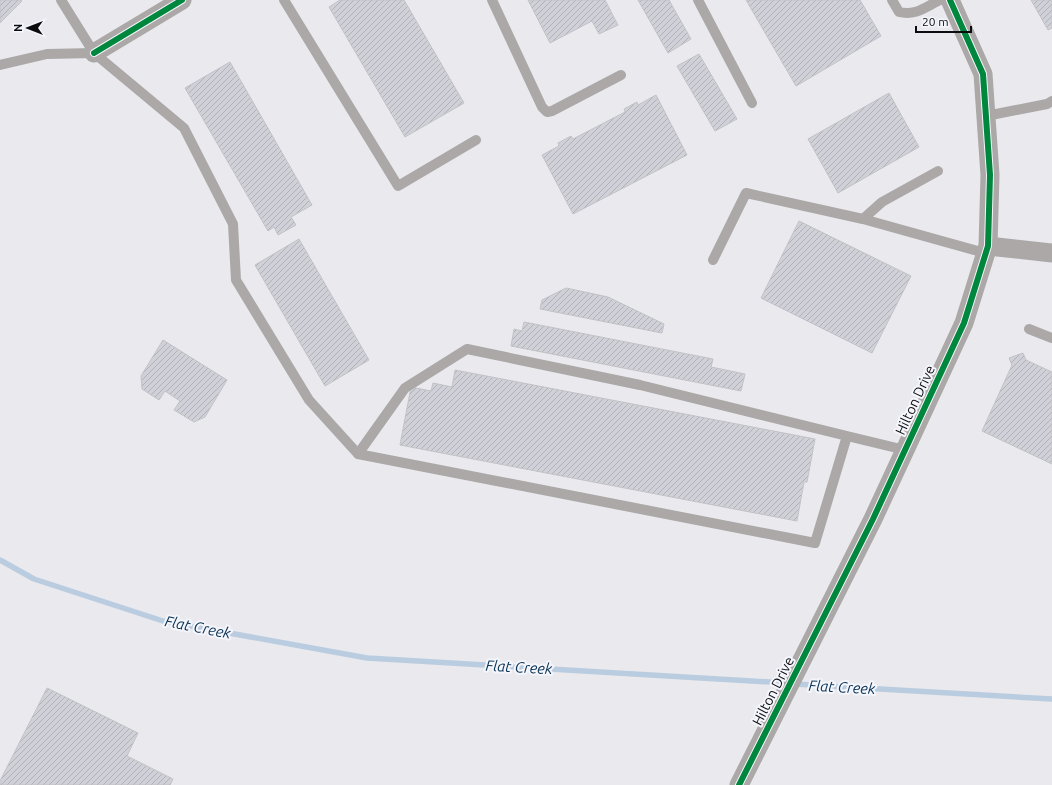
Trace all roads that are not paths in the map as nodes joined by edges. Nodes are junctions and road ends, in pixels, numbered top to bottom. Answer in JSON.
{"nodes":[{"id":1,"x":61,"y":0,"type":"edge"},
{"id":2,"x":182,"y":0,"type":"edge"},
{"id":3,"x":284,"y":0,"type":"edge"},
{"id":4,"x":492,"y":0,"type":"edge"},
{"id":5,"x":698,"y":0,"type":"edge"},
{"id":6,"x":892,"y":0,"type":"edge"},
{"id":7,"x":940,"y":0,"type":"edge"},
{"id":8,"x":950,"y":0,"type":"edge"},
{"id":9,"x":94,"y":53,"type":"junction"},
{"id":10,"x":0,"y":65,"type":"edge"},
{"id":11,"x":621,"y":75,"type":"dead end"},
{"id":12,"x":1052,"y":101,"type":"edge"},
{"id":13,"x":752,"y":103,"type":"dead end"},
{"id":14,"x":986,"y":116,"type":"junction"},
{"id":15,"x":476,"y":140,"type":"dead end"},
{"id":16,"x":938,"y":171,"type":"dead end"},
{"id":17,"x":863,"y":219,"type":"junction"},
{"id":18,"x":986,"y":250,"type":"junction"},
{"id":19,"x":1052,"y":253,"type":"edge"},
{"id":20,"x":713,"y":260,"type":"dead end"},
{"id":21,"x":1029,"y":329,"type":"dead end"},
{"id":22,"x":1052,"y":338,"type":"edge"},
{"id":23,"x":847,"y":436,"type":"junction"},
{"id":24,"x":905,"y":450,"type":"junction"},
{"id":25,"x":358,"y":454,"type":"junction"},
{"id":26,"x":739,"y":785,"type":"edge"}],
"edges":[{"from":1,"to":9,"type":"lane"},
{"from":2,"to":9,"type":"street"},
{"from":3,"to":15,"type":"lane"},
{"from":4,"to":11,"type":"lane"},
{"from":5,"to":13,"type":"lane"},
{"from":6,"to":7,"type":"lane"},
{"from":8,"to":14,"type":"street","name":"Hilton Drive"},
{"from":9,"to":10,"type":"lane"},
{"from":9,"to":25,"type":"lane"},
{"from":12,"to":14,"type":"lane"},
{"from":14,"to":18,"type":"street","name":"Hilton Drive"},
{"from":16,"to":17,"type":"lane"},
{"from":17,"to":18,"type":"lane"},
{"from":17,"to":20,"type":"lane"},
{"from":18,"to":19,"type":"street"},
{"from":18,"to":24,"type":"street","name":"Hilton Drive"},
{"from":21,"to":22,"type":"lane"},
{"from":23,"to":24,"type":"lane"},
{"from":23,"to":25,"type":"lane"},
{"from":23,"to":25,"type":"lane"},
{"from":24,"to":26,"type":"street","name":"Hilton Drive"}]}
